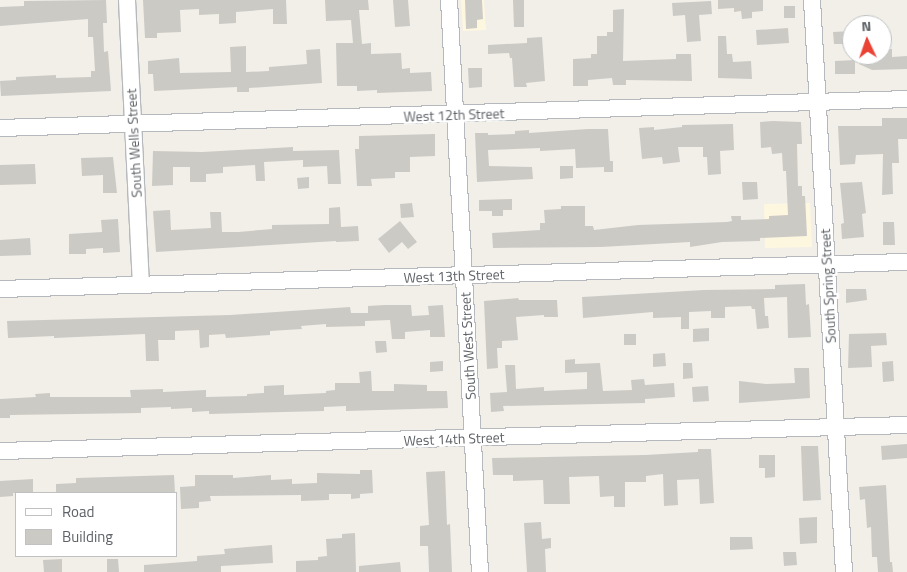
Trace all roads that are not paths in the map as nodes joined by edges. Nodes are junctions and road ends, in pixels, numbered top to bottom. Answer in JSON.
{"nodes":[{"id":1,"x":127,"y":0,"type":"edge"},
{"id":2,"x":449,"y":0,"type":"edge"},
{"id":3,"x":812,"y":0,"type":"edge"},
{"id":4,"x":907,"y":99,"type":"edge"},
{"id":5,"x":818,"y":102,"type":"junction"},
{"id":6,"x":455,"y":115,"type":"junction"},
{"id":7,"x":134,"y":124,"type":"junction"},
{"id":8,"x":0,"y":128,"type":"edge"},
{"id":9,"x":907,"y":262,"type":"edge"},
{"id":10,"x":827,"y":264,"type":"junction"},
{"id":11,"x":465,"y":276,"type":"junction"},
{"id":12,"x":141,"y":285,"type":"junction"},
{"id":13,"x":0,"y":289,"type":"edge"},
{"id":14,"x":907,"y":425,"type":"edge"},
{"id":15,"x":835,"y":426,"type":"junction"},
{"id":16,"x":473,"y":438,"type":"junction"},
{"id":17,"x":0,"y":451,"type":"edge"},
{"id":18,"x":480,"y":572,"type":"edge"},
{"id":19,"x":844,"y":572,"type":"edge"}],
"edges":[{"from":1,"to":7,"type":"street","name":"South Wells Street"},
{"from":2,"to":6,"type":"street","name":"South West Street"},
{"from":3,"to":5,"type":"street","name":"South Spring Street"},
{"from":4,"to":5,"type":"street","name":"West 12th Street"},
{"from":5,"to":6,"type":"street","name":"West 12th Street"},
{"from":5,"to":10,"type":"street","name":"South Spring Street"},
{"from":6,"to":7,"type":"street","name":"West 12th Street"},
{"from":6,"to":11,"type":"street","name":"South West Street"},
{"from":7,"to":8,"type":"street","name":"West 12th Street"},
{"from":7,"to":12,"type":"street","name":"South Wells Street"},
{"from":9,"to":10,"type":"street","name":"West 13th Street"},
{"from":10,"to":11,"type":"street","name":"West 13th Street"},
{"from":10,"to":15,"type":"street","name":"South Spring Street"},
{"from":11,"to":12,"type":"street","name":"West 13th Street"},
{"from":11,"to":16,"type":"street","name":"South West Street"},
{"from":12,"to":13,"type":"street","name":"West 13th Street"},
{"from":14,"to":15,"type":"street","name":"West 14th Street"},
{"from":15,"to":16,"type":"street","name":"West 14th Street"},
{"from":15,"to":19,"type":"street","name":"South Spring Street"},
{"from":16,"to":17,"type":"street","name":"West 14th Street"},
{"from":16,"to":18,"type":"street","name":"South West Street"}]}
